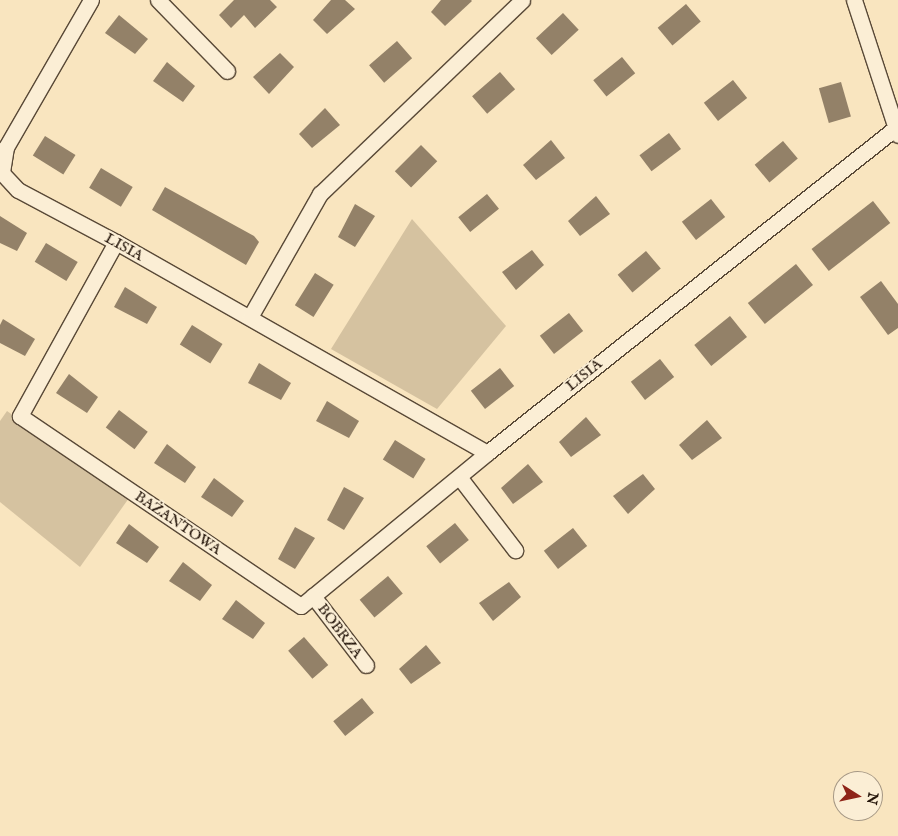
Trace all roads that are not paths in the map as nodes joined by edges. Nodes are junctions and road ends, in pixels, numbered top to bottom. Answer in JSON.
{"nodes":[{"id":1,"x":91,"y":0,"type":"edge"},
{"id":2,"x":158,"y":0,"type":"edge"},
{"id":3,"x":522,"y":0,"type":"edge"},
{"id":4,"x":854,"y":0,"type":"edge"},
{"id":5,"x":227,"y":71,"type":"dead end"},
{"id":6,"x":897,"y":130,"type":"edge"},
{"id":7,"x":116,"y":242,"type":"junction"},
{"id":8,"x":250,"y":317,"type":"junction"},
{"id":9,"x":487,"y":453,"type":"junction"},
{"id":10,"x":460,"y":478,"type":"junction"},
{"id":11,"x":514,"y":550,"type":"dead end"},
{"id":12,"x":313,"y":596,"type":"junction"},
{"id":13,"x":366,"y":665,"type":"dead end"}],
"edges":[{"from":1,"to":7,"type":"street","name":"LISIA"},
{"from":2,"to":5,"type":"street"},
{"from":3,"to":8,"type":"street"},
{"from":4,"to":6,"type":"street"},
{"from":6,"to":9,"type":"street","name":"LISIA"},
{"from":7,"to":8,"type":"street","name":"LISIA"},
{"from":7,"to":12,"type":"street","name":"BAŻANTOWA"},
{"from":8,"to":9,"type":"street","name":"LISIA"},
{"from":9,"to":10,"type":"street","name":"BAŻANTOWA"},
{"from":10,"to":11,"type":"street"},
{"from":10,"to":12,"type":"street","name":"BAŻANTOWA"},
{"from":12,"to":13,"type":"street","name":"BOBRZA"}]}
